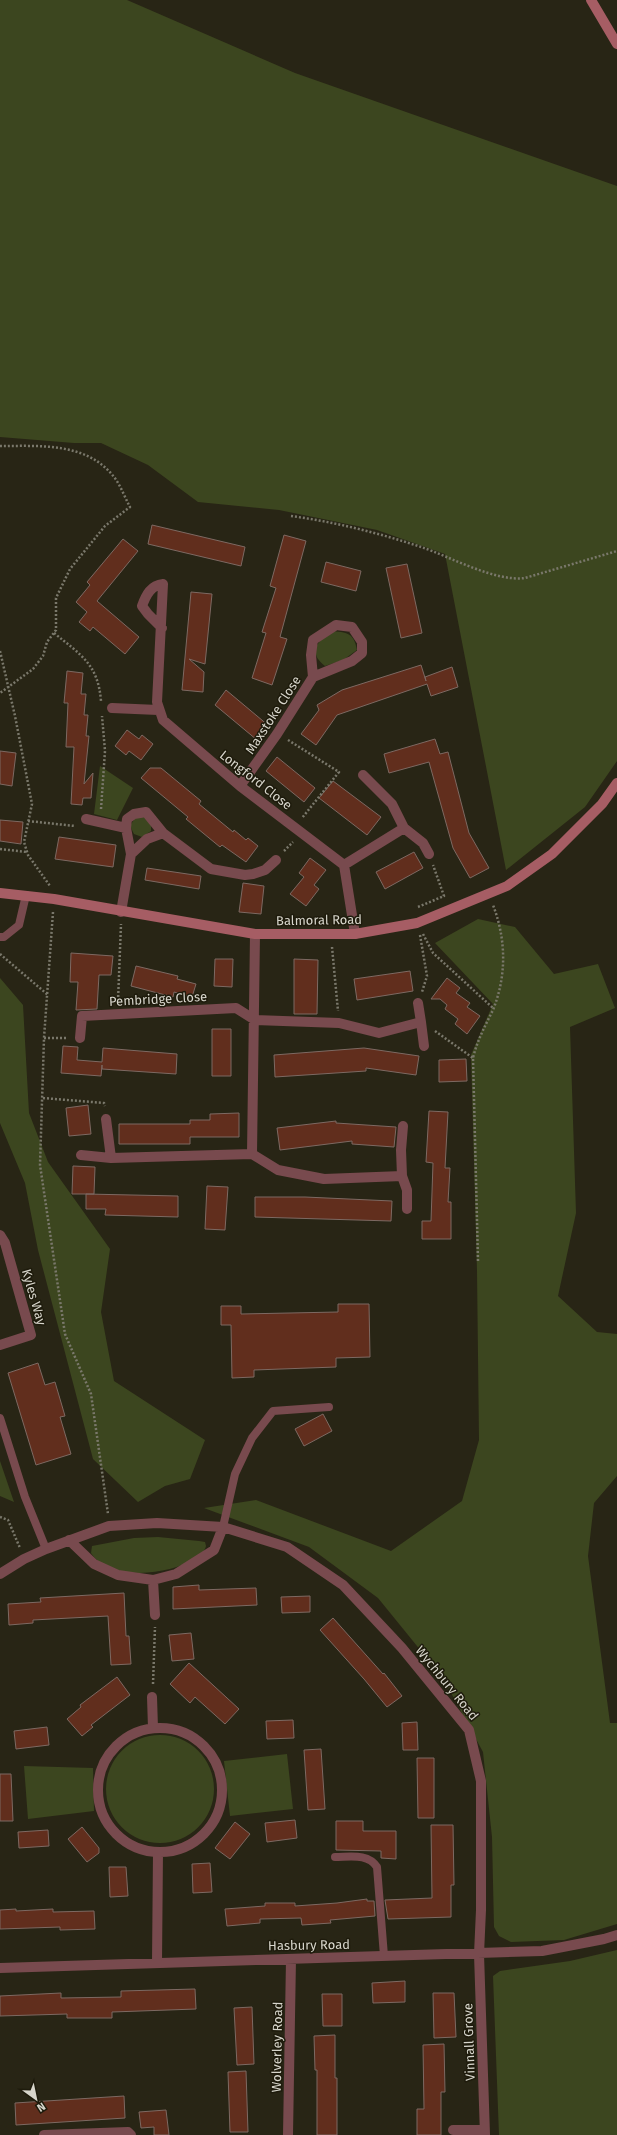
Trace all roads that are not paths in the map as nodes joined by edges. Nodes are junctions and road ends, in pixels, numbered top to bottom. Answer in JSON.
{"nodes":[{"id":1,"x":591,"y":0,"type":"edge"},
{"id":2,"x":617,"y":44,"type":"edge"},
{"id":3,"x":162,"y":628,"type":"dead end"},
{"id":4,"x":313,"y":677,"type":"junction"},
{"id":5,"x":112,"y":708,"type":"dead end"},
{"id":6,"x":158,"y":710,"type":"junction"},
{"id":7,"x":363,"y":775,"type":"dead end"},
{"id":8,"x":617,"y":783,"type":"edge"},
{"id":9,"x":240,"y":786,"type":"junction"},
{"id":10,"x":86,"y":819,"type":"road end"},
{"id":11,"x":126,"y":828,"type":"junction"},
{"id":12,"x":404,"y":828,"type":"junction"},
{"id":13,"x":163,"y":833,"type":"junction"},
{"id":14,"x":131,"y":854,"type":"junction"},
{"id":15,"x":429,"y":854,"type":"road end"},
{"id":16,"x":276,"y":860,"type":"road end"},
{"id":17,"x":344,"y":865,"type":"junction"},
{"id":18,"x":0,"y":893,"type":"edge"},
{"id":19,"x":26,"y":895,"type":"junction"},
{"id":20,"x":121,"y":912,"type":"junction"},
{"id":21,"x":255,"y":934,"type":"junction"},
{"id":22,"x":355,"y":934,"type":"junction"},
{"id":23,"x":0,"y":937,"type":"edge"},
{"id":24,"x":418,"y":1003,"type":"road end"},
{"id":25,"x":255,"y":1020,"type":"junction"},
{"id":26,"x":421,"y":1022,"type":"junction"},
{"id":27,"x":80,"y":1038,"type":"road end"},
{"id":28,"x":424,"y":1046,"type":"dead end"},
{"id":29,"x":106,"y":1118,"type":"road end"},
{"id":30,"x":403,"y":1126,"type":"dead end"},
{"id":31,"x":252,"y":1154,"type":"junction"},
{"id":32,"x":81,"y":1155,"type":"dead end"},
{"id":33,"x":111,"y":1158,"type":"junction"},
{"id":34,"x":402,"y":1176,"type":"junction"},
{"id":35,"x":407,"y":1209,"type":"dead end"},
{"id":36,"x":0,"y":1235,"type":"edge"},
{"id":37,"x":0,"y":1345,"type":"edge"},
{"id":38,"x":329,"y":1407,"type":"dead end"},
{"id":39,"x":0,"y":1418,"type":"edge"},
{"id":40,"x":223,"y":1527,"type":"junction"},
{"id":41,"x":69,"y":1540,"type":"junction"},
{"id":42,"x":46,"y":1548,"type":"junction"},
{"id":43,"x":0,"y":1574,"type":"edge"},
{"id":44,"x":153,"y":1580,"type":"junction"},
{"id":45,"x":156,"y":1615,"type":"road end"},
{"id":46,"x":152,"y":1697,"type":"road end"},
{"id":47,"x":153,"y":1728,"type":"junction"},
{"id":48,"x":158,"y":1852,"type":"junction"},
{"id":49,"x":335,"y":1857,"type":"dead end"},
{"id":50,"x":617,"y":1935,"type":"edge"},
{"id":51,"x":479,"y":1954,"type":"junction"},
{"id":52,"x":384,"y":1956,"type":"junction"},
{"id":53,"x":291,"y":1959,"type":"junction"},
{"id":54,"x":157,"y":1962,"type":"junction"},
{"id":55,"x":0,"y":1968,"type":"edge"},
{"id":56,"x":453,"y":2130,"type":"dead end"},
{"id":57,"x":484,"y":2132,"type":"edge"},
{"id":58,"x":44,"y":2135,"type":"edge"},
{"id":59,"x":131,"y":2135,"type":"edge"},
{"id":60,"x":288,"y":2135,"type":"edge"}],
"edges":[{"from":1,"to":2,"type":"street"},
{"from":3,"to":6,"type":"street"},
{"from":4,"to":4,"type":"street","name":"Maxstoke Close"},
{"from":4,"to":9,"type":"street","name":"Maxstoke Close"},
{"from":5,"to":6,"type":"street"},
{"from":6,"to":9,"type":"street","name":"Longford Close"},
{"from":7,"to":12,"type":"street"},
{"from":8,"to":22,"type":"street","name":"Balmoral Road"},
{"from":9,"to":17,"type":"street","name":"Longford Close"},
{"from":10,"to":11,"type":"street"},
{"from":11,"to":13,"type":"street"},
{"from":11,"to":14,"type":"street"},
{"from":12,"to":15,"type":"street"},
{"from":12,"to":17,"type":"street"},
{"from":13,"to":14,"type":"street"},
{"from":13,"to":16,"type":"street"},
{"from":14,"to":20,"type":"street"},
{"from":17,"to":22,"type":"street"},
{"from":18,"to":19,"type":"street","name":"Balmoral Road"},
{"from":19,"to":20,"type":"street","name":"Balmoral Road"},
{"from":19,"to":23,"type":"lane"},
{"from":20,"to":21,"type":"street","name":"Balmoral Road"},
{"from":21,"to":22,"type":"street","name":"Balmoral Road"},
{"from":21,"to":25,"type":"street"},
{"from":24,"to":26,"type":"street"},
{"from":25,"to":26,"type":"street","name":"Pembridge Close"},
{"from":25,"to":27,"type":"street","name":"Pembridge Close"},
{"from":25,"to":31,"type":"street"},
{"from":26,"to":28,"type":"street"},
{"from":29,"to":33,"type":"street"},
{"from":30,"to":34,"type":"street"},
{"from":31,"to":33,"type":"street"},
{"from":31,"to":34,"type":"street"},
{"from":32,"to":33,"type":"street"},
{"from":34,"to":35,"type":"street"},
{"from":36,"to":37,"type":"street","name":"Kyles Way"},
{"from":38,"to":40,"type":"lane"},
{"from":39,"to":42,"type":"lane"},
{"from":40,"to":41,"type":"street","name":"Wychbury Road"},
{"from":40,"to":44,"type":"street"},
{"from":40,"to":51,"type":"street","name":"Wychbury Road"},
{"from":41,"to":42,"type":"street","name":"Wychbury Road"},
{"from":41,"to":44,"type":"street"},
{"from":42,"to":43,"type":"street","name":"Wychbury Road"},
{"from":44,"to":45,"type":"street"},
{"from":46,"to":47,"type":"street"},
{"from":47,"to":48,"type":"street"},
{"from":47,"to":48,"type":"street"},
{"from":48,"to":54,"type":"street"},
{"from":49,"to":52,"type":"lane"},
{"from":50,"to":51,"type":"street","name":"Hasbury Road"},
{"from":51,"to":52,"type":"street","name":"Hasbury Road"},
{"from":51,"to":57,"type":"street","name":"Vinnall Grove"},
{"from":52,"to":53,"type":"street","name":"Hasbury Road"},
{"from":53,"to":54,"type":"street","name":"Hasbury Road"},
{"from":53,"to":60,"type":"street","name":"Wolverley Road"},
{"from":54,"to":55,"type":"street","name":"Hasbury Road"},
{"from":56,"to":57,"type":"street","name":"Vinnall Grove"},
{"from":58,"to":59,"type":"street"}]}
